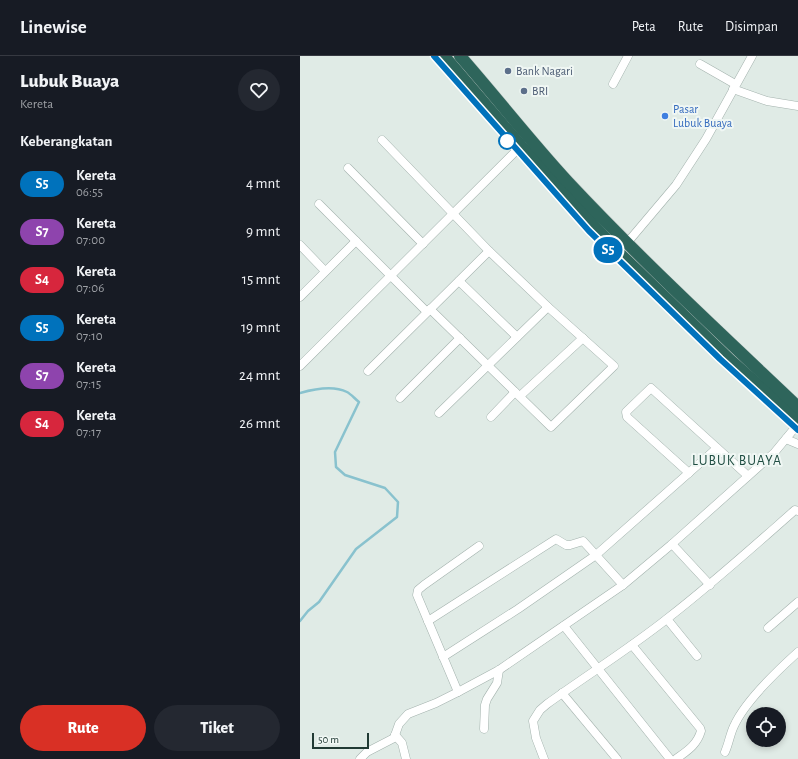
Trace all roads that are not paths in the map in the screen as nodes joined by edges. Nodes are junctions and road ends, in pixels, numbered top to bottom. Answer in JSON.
{"nodes":[{"id":1,"x":460,"y":56,"type":"edge"},
{"id":2,"x":628,"y":56,"type":"edge"},
{"id":3,"x":752,"y":56,"type":"edge"},
{"id":4,"x":449,"y":57,"type":"edge"},
{"id":5,"x":700,"y":64,"type":"dead end"},
{"id":6,"x":471,"y":69,"type":"junction"},
{"id":7,"x":462,"y":77,"type":"junction"},
{"id":8,"x":613,"y":84,"type":"dead end"},
{"id":9,"x":734,"y":86,"type":"junction"},
{"id":10,"x":798,"y":106,"type":"edge"},
{"id":11,"x":382,"y":140,"type":"dead end"},
{"id":12,"x":521,"y":146,"type":"junction"},
{"id":13,"x":348,"y":168,"type":"dead end"},
{"id":14,"x":319,"y":204,"type":"dead end"},
{"id":15,"x":452,"y":214,"type":"junction"},
{"id":16,"x":356,"y":241,"type":"junction"},
{"id":17,"x":627,"y":243,"type":"junction"},
{"id":18,"x":423,"y":244,"type":"junction"},
{"id":19,"x":300,"y":245,"type":"edge"},
{"id":20,"x":489,"y":251,"type":"junction"},
{"id":21,"x":325,"y":271,"type":"junction"},
{"id":22,"x":391,"y":277,"type":"junction"},
{"id":23,"x":459,"y":281,"type":"junction"},
{"id":24,"x":300,"y":297,"type":"edge"},
{"id":25,"x":548,"y":307,"type":"junction"},
{"id":26,"x":428,"y":311,"type":"junction"},
{"id":27,"x":517,"y":337,"type":"junction"},
{"id":28,"x":460,"y":338,"type":"junction"},
{"id":29,"x":583,"y":338,"type":"junction"},
{"id":30,"x":300,"y":366,"type":"edge"},
{"id":31,"x":488,"y":366,"type":"junction"},
{"id":32,"x":368,"y":370,"type":"dead end"},
{"id":33,"x":517,"y":394,"type":"junction"},
{"id":34,"x":400,"y":398,"type":"dead end"},
{"id":35,"x":798,"y":407,"type":"edge"},
{"id":36,"x":439,"y":413,"type":"dead end"},
{"id":37,"x":491,"y":417,"type":"dead end"},
{"id":38,"x":798,"y":420,"type":"edge"},
{"id":39,"x":798,"y":424,"type":"edge"},
{"id":40,"x":786,"y":439,"type":"junction"},
{"id":41,"x":798,"y":444,"type":"edge"},
{"id":42,"x":717,"y":448,"type":"junction"},
{"id":43,"x":689,"y":473,"type":"junction"},
{"id":44,"x":748,"y":476,"type":"junction"},
{"id":45,"x":798,"y":511,"type":"edge"},
{"id":46,"x":672,"y":544,"type":"junction"},
{"id":47,"x":479,"y":546,"type":"dead end"},
{"id":48,"x":596,"y":555,"type":"junction"},
{"id":49,"x":623,"y":585,"type":"junction"},
{"id":50,"x":710,"y":586,"type":"junction"},
{"id":51,"x":798,"y":602,"type":"edge"},
{"id":52,"x":667,"y":619,"type":"junction"},
{"id":53,"x":428,"y":621,"type":"junction"},
{"id":54,"x":564,"y":626,"type":"junction"},
{"id":55,"x":768,"y":628,"type":"dead end"},
{"id":56,"x":632,"y":645,"type":"junction"},
{"id":57,"x":798,"y":652,"type":"edge"},
{"id":58,"x":443,"y":656,"type":"junction"},
{"id":59,"x":697,"y":656,"type":"dead end"},
{"id":60,"x":597,"y":668,"type":"junction"},
{"id":61,"x":499,"y":670,"type":"junction"},
{"id":62,"x":458,"y":692,"type":"junction"},
{"id":63,"x":562,"y":693,"type":"junction"},
{"id":64,"x":484,"y":729,"type":"dead end"},
{"id":65,"x":395,"y":735,"type":"junction"},
{"id":66,"x":725,"y":752,"type":"dead end"},
{"id":67,"x":615,"y":758,"type":"edge"},
{"id":68,"x":360,"y":759,"type":"edge"},
{"id":69,"x":406,"y":759,"type":"edge"},
{"id":70,"x":544,"y":759,"type":"edge"},
{"id":71,"x":670,"y":759,"type":"edge"},
{"id":72,"x":676,"y":759,"type":"edge"}],
"edges":[{"from":1,"to":6,"type":"highway"},
{"from":2,"to":8,"type":"street"},
{"from":3,"to":9,"type":"street"},
{"from":4,"to":7,"type":"highway"},
{"from":5,"to":9,"type":"street"},
{"from":6,"to":7,"type":"highway"},
{"from":6,"to":17,"type":"highway"},
{"from":7,"to":12,"type":"highway"},
{"from":9,"to":10,"type":"street"},
{"from":9,"to":17,"type":"street"},
{"from":11,"to":15,"type":"street"},
{"from":12,"to":15,"type":"street"},
{"from":12,"to":38,"type":"highway"},
{"from":13,"to":18,"type":"street"},
{"from":14,"to":16,"type":"street"},
{"from":15,"to":18,"type":"street"},
{"from":15,"to":20,"type":"street"},
{"from":16,"to":21,"type":"street"},
{"from":16,"to":22,"type":"street"},
{"from":17,"to":35,"type":"highway"},
{"from":18,"to":22,"type":"street"},
{"from":19,"to":21,"type":"street"},
{"from":20,"to":23,"type":"street"},
{"from":20,"to":25,"type":"street"},
{"from":21,"to":24,"type":"street"},
{"from":22,"to":26,"type":"street"},
{"from":22,"to":30,"type":"street"},
{"from":23,"to":26,"type":"street"},
{"from":23,"to":27,"type":"street"},
{"from":25,"to":27,"type":"street"},
{"from":25,"to":29,"type":"street"},
{"from":26,"to":28,"type":"street"},
{"from":26,"to":32,"type":"street"},
{"from":27,"to":31,"type":"street"},
{"from":28,"to":31,"type":"street"},
{"from":28,"to":34,"type":"street"},
{"from":29,"to":33,"type":"street"},
{"from":29,"to":33,"type":"street"},
{"from":31,"to":33,"type":"street"},
{"from":31,"to":36,"type":"street"},
{"from":33,"to":37,"type":"street"},
{"from":39,"to":40,"type":"street"},
{"from":40,"to":41,"type":"street"},
{"from":40,"to":44,"type":"street"},
{"from":42,"to":43,"type":"street"},
{"from":42,"to":43,"type":"street"},
{"from":42,"to":44,"type":"street"},
{"from":43,"to":48,"type":"street"},
{"from":44,"to":46,"type":"street"},
{"from":45,"to":50,"type":"street"},
{"from":46,"to":49,"type":"street"},
{"from":46,"to":50,"type":"street"},
{"from":47,"to":53,"type":"street"},
{"from":48,"to":49,"type":"street"},
{"from":48,"to":53,"type":"street"},
{"from":48,"to":58,"type":"street"},
{"from":49,"to":54,"type":"street"},
{"from":50,"to":52,"type":"street"},
{"from":51,"to":55,"type":"street"},
{"from":52,"to":56,"type":"street"},
{"from":52,"to":59,"type":"street"},
{"from":53,"to":58,"type":"street"},
{"from":54,"to":60,"type":"street"},
{"from":54,"to":61,"type":"street"},
{"from":56,"to":60,"type":"street"},
{"from":56,"to":72,"type":"street"},
{"from":57,"to":66,"type":"street"},
{"from":58,"to":62,"type":"street"},
{"from":60,"to":63,"type":"street"},
{"from":60,"to":71,"type":"street"},
{"from":61,"to":62,"type":"street"},
{"from":61,"to":64,"type":"street"},
{"from":62,"to":65,"type":"street"},
{"from":63,"to":67,"type":"street"},
{"from":63,"to":70,"type":"street"},
{"from":65,"to":68,"type":"street"},
{"from":65,"to":69,"type":"street"}]}
